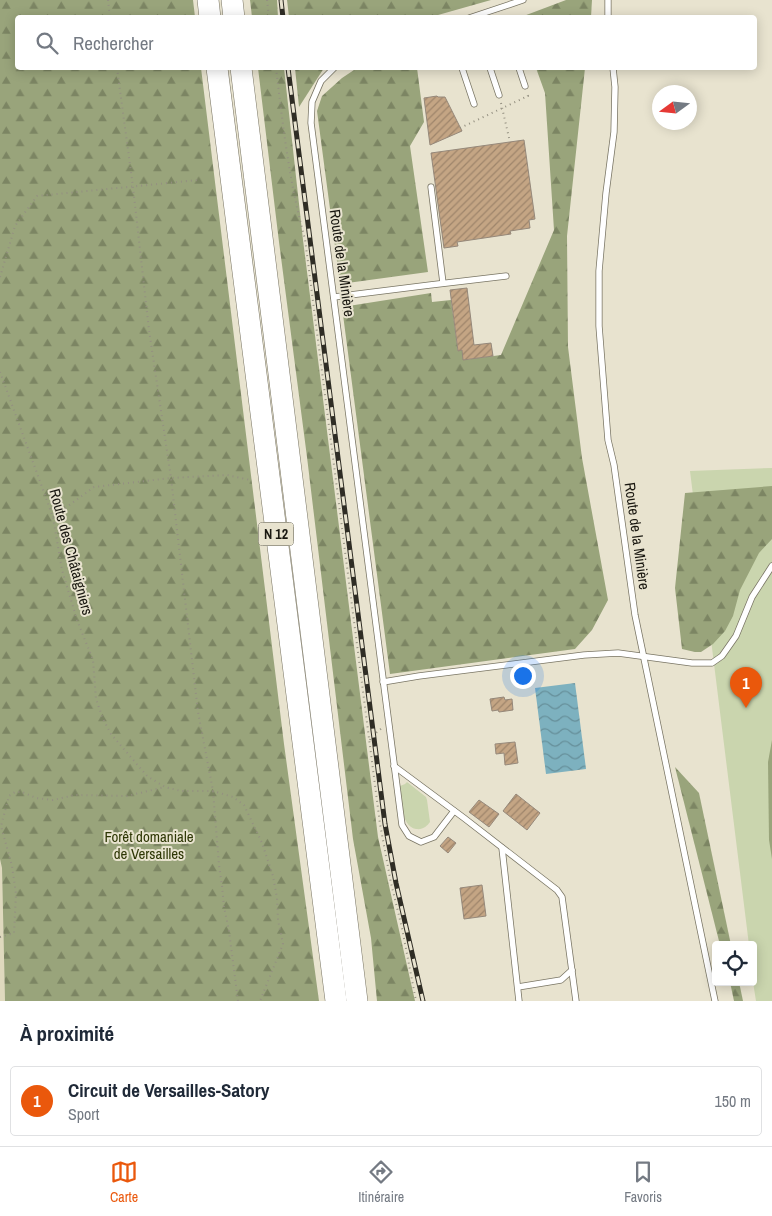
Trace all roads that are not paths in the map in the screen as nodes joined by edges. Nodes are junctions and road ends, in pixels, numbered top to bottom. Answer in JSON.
{"nodes":[{"id":1,"x":208,"y":0,"type":"edge"},
{"id":2,"x":232,"y":0,"type":"edge"},
{"id":3,"x":523,"y":0,"type":"edge"},
{"id":4,"x":608,"y":0,"type":"edge"},
{"id":5,"x":210,"y":15,"type":"edge"},
{"id":6,"x":234,"y":15,"type":"edge"},
{"id":7,"x":478,"y":15,"type":"edge"},
{"id":8,"x":608,"y":15,"type":"edge"},
{"id":9,"x":217,"y":70,"type":"edge"},
{"id":10,"x":241,"y":70,"type":"edge"},
{"id":11,"x":332,"y":70,"type":"edge"},
{"id":12,"x":463,"y":70,"type":"edge"},
{"id":13,"x":491,"y":70,"type":"edge"},
{"id":14,"x":520,"y":70,"type":"edge"},
{"id":15,"x":613,"y":70,"type":"edge"},
{"id":16,"x":525,"y":86,"type":"road end"},
{"id":17,"x":499,"y":95,"type":"road end"},
{"id":18,"x":474,"y":104,"type":"dead end"},
{"id":19,"x":430,"y":187,"type":"dead end"},
{"id":20,"x":506,"y":276,"type":"dead end"},
{"id":21,"x":443,"y":283,"type":"junction"},
{"id":22,"x":334,"y":297,"type":"junction"},
{"id":23,"x":772,"y":566,"type":"edge"},
{"id":24,"x":644,"y":656,"type":"junction"},
{"id":25,"x":383,"y":682,"type":"junction"},
{"id":26,"x":394,"y":766,"type":"junction"},
{"id":27,"x":454,"y":811,"type":"junction"},
{"id":28,"x":502,"y":848,"type":"junction"},
{"id":29,"x":572,"y":970,"type":"junction"},
{"id":30,"x":518,"y":987,"type":"junction"},
{"id":31,"x":336,"y":1001,"type":"edge"},
{"id":32,"x":357,"y":1001,"type":"edge"},
{"id":33,"x":520,"y":1001,"type":"edge"},
{"id":34,"x":576,"y":1001,"type":"edge"},
{"id":35,"x":715,"y":1001,"type":"edge"}],
"edges":[{"from":1,"to":5,"type":"highway"},
{"from":2,"to":6,"type":"highway"},
{"from":3,"to":7,"type":"lane"},
{"from":4,"to":8,"type":"lane"},
{"from":9,"to":31,"type":"highway","number":"N 12"},
{"from":10,"to":32,"type":"highway","number":"N 12"},
{"from":11,"to":22,"type":"lane","name":"Route de la Minière"},
{"from":12,"to":18,"type":"lane"},
{"from":13,"to":17,"type":"lane"},
{"from":14,"to":16,"type":"lane"},
{"from":15,"to":24,"type":"lane","name":"Route de la Minière"},
{"from":19,"to":21,"type":"lane"},
{"from":20,"to":21,"type":"lane"},
{"from":21,"to":22,"type":"lane"},
{"from":22,"to":25,"type":"lane","name":"Route de la Minière"},
{"from":23,"to":24,"type":"lane"},
{"from":24,"to":25,"type":"lane"},
{"from":24,"to":35,"type":"lane","name":"Route de la Minière"},
{"from":25,"to":26,"type":"lane","name":"Route de la Minière"},
{"from":26,"to":27,"type":"lane"},
{"from":26,"to":27,"type":"lane","name":"Route de la Minière"},
{"from":27,"to":28,"type":"lane"},
{"from":28,"to":29,"type":"lane"},
{"from":28,"to":30,"type":"lane"},
{"from":29,"to":30,"type":"lane"},
{"from":29,"to":34,"type":"lane"},
{"from":30,"to":33,"type":"lane"}]}
